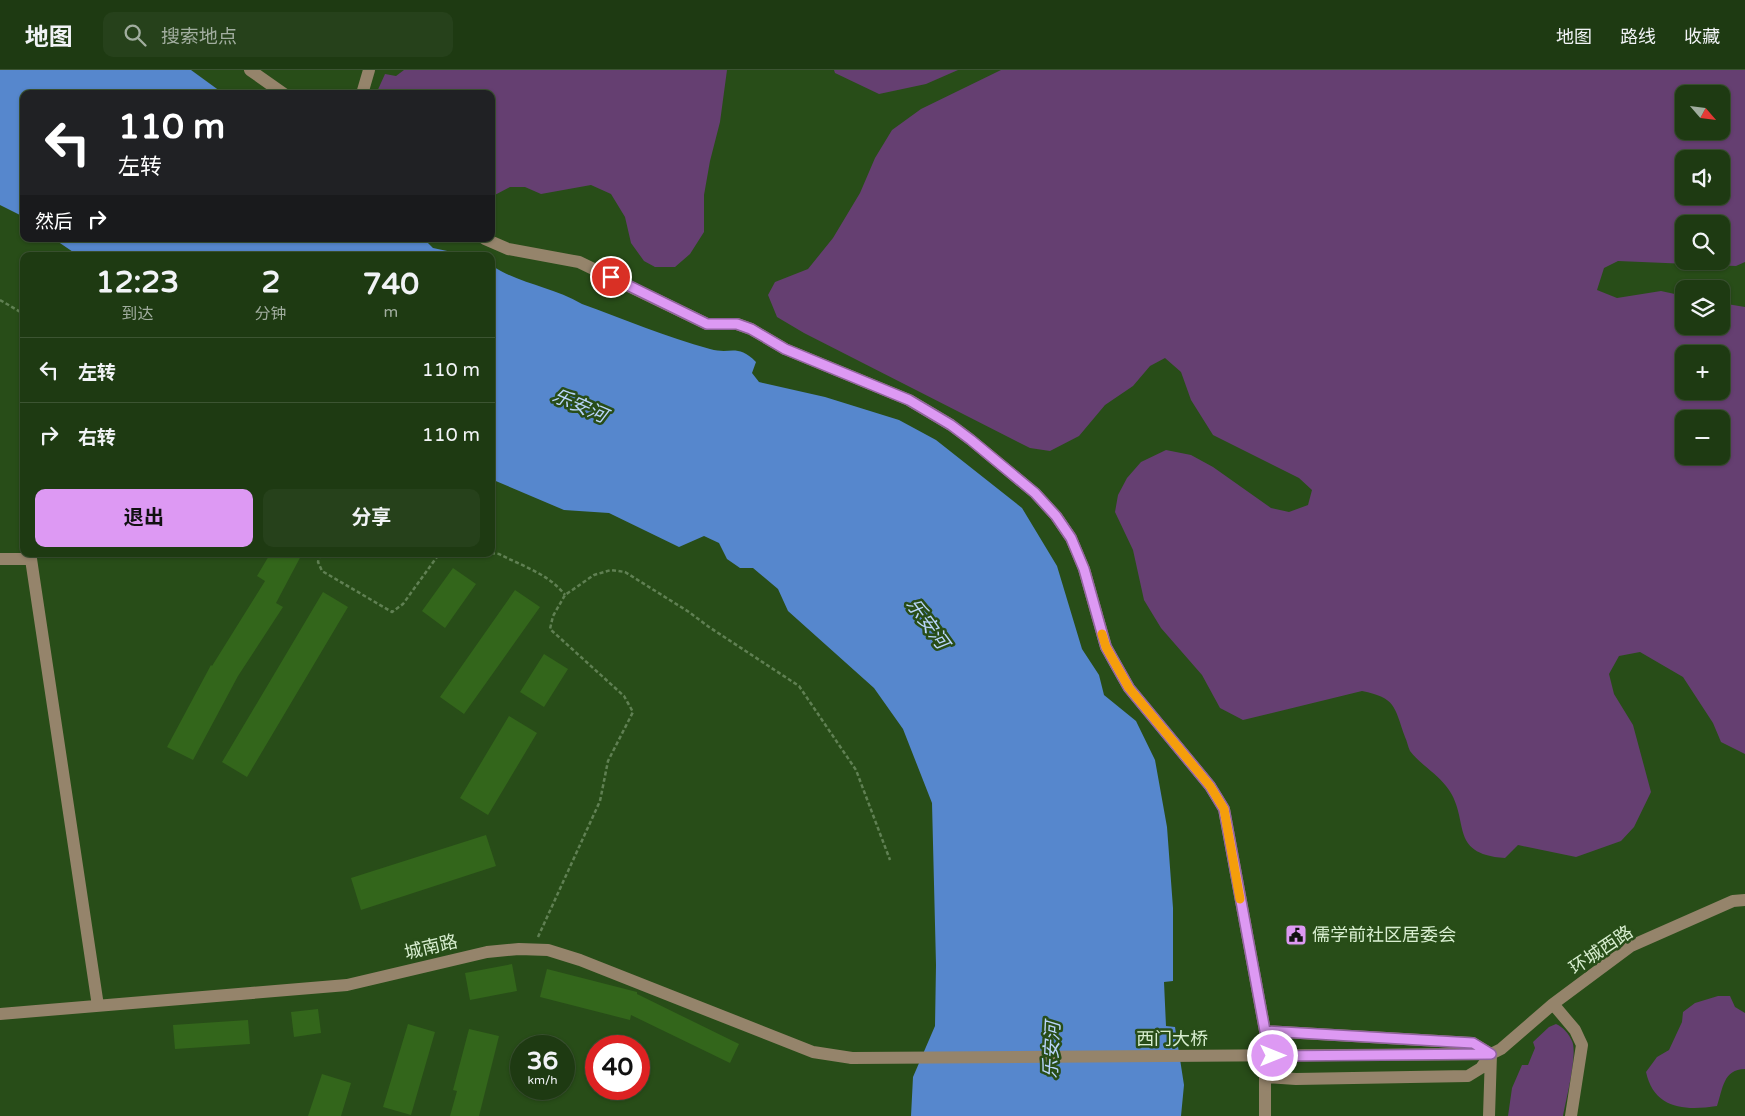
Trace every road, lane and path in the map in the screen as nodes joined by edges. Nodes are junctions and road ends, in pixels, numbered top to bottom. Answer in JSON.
{"nodes":[{"id":1,"x":250,"y":70,"type":"edge"},
{"id":2,"x":369,"y":70,"type":"edge"},
{"id":3,"x":278,"y":90,"type":"edge"},
{"id":4,"x":363,"y":90,"type":"edge"},
{"id":5,"x":493,"y":242,"type":"edge"},
{"id":6,"x":0,"y":300,"type":"edge"},
{"id":7,"x":20,"y":312,"type":"edge"},
{"id":8,"x":495,"y":554,"type":"edge"},
{"id":9,"x":319,"y":557,"type":"edge"},
{"id":10,"x":437,"y":557,"type":"edge"},
{"id":11,"x":0,"y":559,"type":"edge"},
{"id":12,"x":565,"y":595,"type":"junction"},
{"id":13,"x":890,"y":860,"type":"dead end"},
{"id":14,"x":1745,"y":900,"type":"edge"},
{"id":15,"x":532,"y":950,"type":"junction"},
{"id":16,"x":1553,"y":1004,"type":"junction"},
{"id":17,"x":98,"y":1006,"type":"junction"},
{"id":18,"x":0,"y":1014,"type":"edge"},
{"id":19,"x":1265,"y":1031,"type":"junction"},
{"id":20,"x":1491,"y":1054,"type":"junction"},
{"id":21,"x":852,"y":1058,"type":"joint"},
{"id":22,"x":1265,"y":1077,"type":"junction"},
{"id":23,"x":1265,"y":1116,"type":"edge"},
{"id":24,"x":1489,"y":1116,"type":"edge"},
{"id":25,"x":1571,"y":1116,"type":"edge"}],
"edges":[{"from":1,"to":3,"type":"street"},
{"from":2,"to":4,"type":"street"},
{"from":5,"to":19,"type":"street"},
{"from":6,"to":7,"type":"path"},
{"from":8,"to":12,"type":"path"},
{"from":9,"to":10,"type":"path"},
{"from":11,"to":17,"type":"street"},
{"from":12,"to":13,"type":"path"},
{"from":12,"to":15,"type":"path"},
{"from":14,"to":16,"type":"street","name":"环城西路"},
{"from":15,"to":17,"type":"street","name":"城南路"},
{"from":15,"to":21,"type":"street","name":"城南路"},
{"from":16,"to":20,"type":"street","name":"环城西路"},
{"from":16,"to":25,"type":"street"},
{"from":17,"to":18,"type":"street","name":"城南路"},
{"from":19,"to":20,"type":"street"},
{"from":19,"to":22,"type":"street"},
{"from":20,"to":21,"type":"street","name":"西门大桥","bridge":true},
{"from":20,"to":22,"type":"street","name":"环城西路"},
{"from":20,"to":24,"type":"street"},
{"from":22,"to":23,"type":"street"}]}
